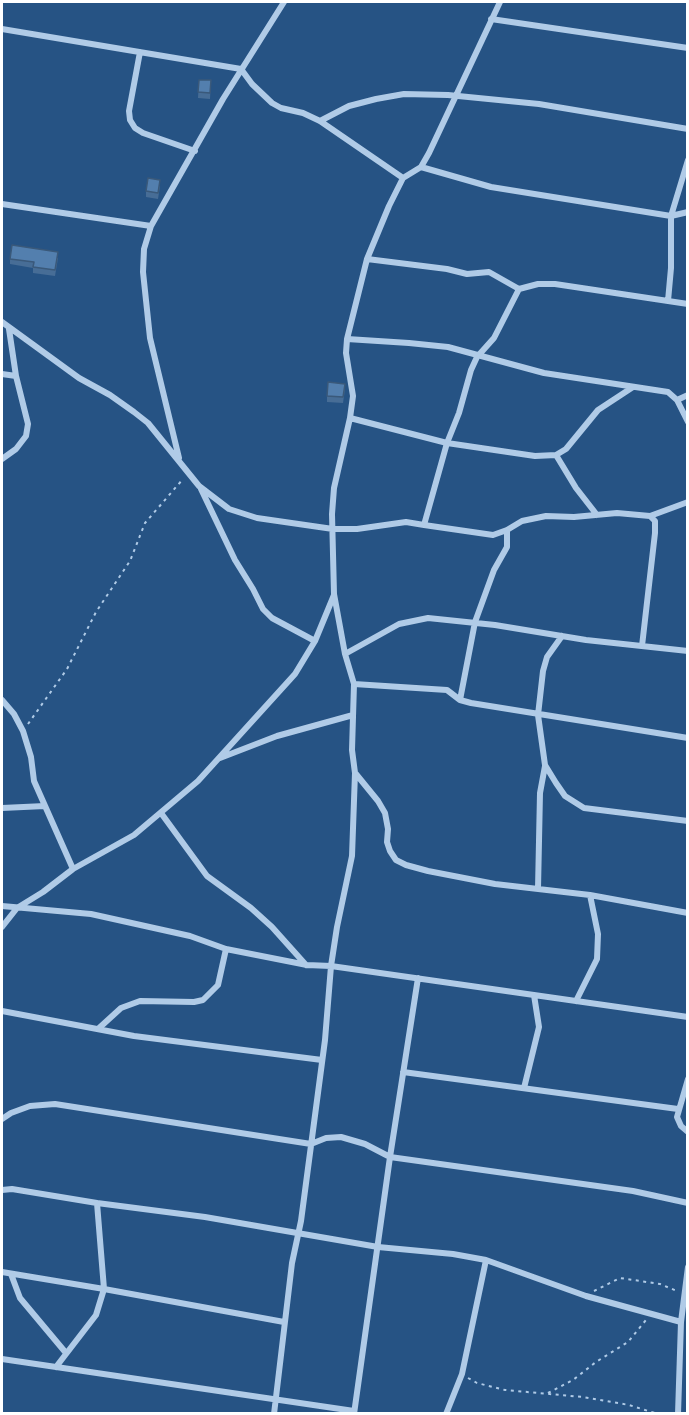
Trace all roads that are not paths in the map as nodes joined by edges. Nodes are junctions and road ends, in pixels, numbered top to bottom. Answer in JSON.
{"nodes":[{"id":1,"x":284,"y":2,"type":"edge"},
{"id":2,"x":500,"y":2,"type":"edge"},
{"id":3,"x":491,"y":19,"type":"junction"},
{"id":4,"x":2,"y":29,"type":"edge"},
{"id":5,"x":687,"y":48,"type":"edge"},
{"id":6,"x":140,"y":52,"type":"junction"},
{"id":7,"x":241,"y":69,"type":"junction"},
{"id":8,"x":456,"y":96,"type":"junction"},
{"id":9,"x":320,"y":121,"type":"junction"},
{"id":10,"x":687,"y":129,"type":"edge"},
{"id":11,"x":195,"y":151,"type":"junction"},
{"id":12,"x":687,"y":160,"type":"edge"},
{"id":13,"x":421,"y":167,"type":"junction"},
{"id":14,"x":403,"y":178,"type":"junction"},
{"id":15,"x":2,"y":204,"type":"edge"},
{"id":16,"x":687,"y":212,"type":"edge"},
{"id":17,"x":671,"y":216,"type":"junction"},
{"id":18,"x":151,"y":226,"type":"junction"},
{"id":19,"x":367,"y":258,"type":"junction"},
{"id":20,"x":519,"y":289,"type":"junction"},
{"id":21,"x":668,"y":301,"type":"junction"},
{"id":22,"x":687,"y":304,"type":"edge"},
{"id":23,"x":2,"y":322,"type":"edge"},
{"id":24,"x":9,"y":329,"type":"junction"},
{"id":25,"x":347,"y":339,"type":"junction"},
{"id":26,"x":477,"y":357,"type":"junction"},
{"id":27,"x":2,"y":374,"type":"edge"},
{"id":28,"x":16,"y":376,"type":"junction"},
{"id":29,"x":633,"y":387,"type":"junction"},
{"id":30,"x":687,"y":395,"type":"edge"},
{"id":31,"x":677,"y":400,"type":"junction"},
{"id":32,"x":350,"y":418,"type":"junction"},
{"id":33,"x":687,"y":422,"type":"edge"},
{"id":34,"x":447,"y":442,"type":"junction"},
{"id":35,"x":555,"y":455,"type":"junction"},
{"id":36,"x":2,"y":459,"type":"edge"},
{"id":37,"x":179,"y":461,"type":"junction"},
{"id":38,"x":200,"y":486,"type":"junction"},
{"id":39,"x":687,"y":502,"type":"edge"},
{"id":40,"x":597,"y":515,"type":"junction"},
{"id":41,"x":650,"y":516,"type":"junction"},
{"id":42,"x":424,"y":525,"type":"junction"},
{"id":43,"x":333,"y":529,"type":"junction"},
{"id":44,"x":507,"y":530,"type":"junction"},
{"id":45,"x":334,"y":594,"type":"junction"},
{"id":46,"x":475,"y":622,"type":"junction"},
{"id":47,"x":562,"y":636,"type":"junction"},
{"id":48,"x":315,"y":641,"type":"junction"},
{"id":49,"x":642,"y":646,"type":"junction"},
{"id":50,"x":687,"y":651,"type":"edge"},
{"id":51,"x":345,"y":654,"type":"junction"},
{"id":52,"x":354,"y":684,"type":"junction"},
{"id":53,"x":2,"y":700,"type":"edge"},
{"id":54,"x":460,"y":700,"type":"junction"},
{"id":55,"x":353,"y":715,"type":"junction"},
{"id":56,"x":538,"y":715,"type":"junction"},
{"id":57,"x":687,"y":738,"type":"edge"},
{"id":58,"x":219,"y":758,"type":"junction"},
{"id":59,"x":545,"y":765,"type":"junction"},
{"id":60,"x":355,"y":773,"type":"junction"},
{"id":61,"x":45,"y":806,"type":"junction"},
{"id":62,"x":2,"y":808,"type":"edge"},
{"id":63,"x":161,"y":813,"type":"junction"},
{"id":64,"x":687,"y":821,"type":"edge"},
{"id":65,"x":73,"y":868,"type":"junction"},
{"id":66,"x":538,"y":889,"type":"junction"},
{"id":67,"x":590,"y":895,"type":"junction"},
{"id":68,"x":2,"y":906,"type":"edge"},
{"id":69,"x":17,"y":908,"type":"junction"},
{"id":70,"x":687,"y":913,"type":"edge"},
{"id":71,"x":2,"y":927,"type":"edge"},
{"id":72,"x":226,"y":950,"type":"junction"},
{"id":73,"x":306,"y":965,"type":"junction"},
{"id":74,"x":331,"y":966,"type":"junction"},
{"id":75,"x":418,"y":978,"type":"junction"},
{"id":76,"x":534,"y":995,"type":"junction"},
{"id":77,"x":576,"y":1001,"type":"junction"},
{"id":78,"x":2,"y":1011,"type":"edge"},
{"id":79,"x":687,"y":1017,"type":"edge"},
{"id":80,"x":98,"y":1029,"type":"junction"},
{"id":81,"x":322,"y":1060,"type":"junction"},
{"id":82,"x":403,"y":1072,"type":"junction"},
{"id":83,"x":687,"y":1079,"type":"edge"},
{"id":84,"x":524,"y":1088,"type":"junction"},
{"id":85,"x":678,"y":1108,"type":"junction"},
{"id":86,"x":2,"y":1119,"type":"edge"},
{"id":87,"x":687,"y":1132,"type":"edge"},
{"id":88,"x":311,"y":1144,"type":"junction"},
{"id":89,"x":390,"y":1157,"type":"junction"},
{"id":90,"x":2,"y":1190,"type":"edge"},
{"id":91,"x":97,"y":1203,"type":"junction"},
{"id":92,"x":687,"y":1203,"type":"edge"},
{"id":93,"x":298,"y":1235,"type":"junction"},
{"id":94,"x":378,"y":1247,"type":"junction"},
{"id":95,"x":486,"y":1260,"type":"junction"},
{"id":96,"x":687,"y":1267,"type":"edge"},
{"id":97,"x":2,"y":1272,"type":"edge"},
{"id":98,"x":11,"y":1274,"type":"junction"},
{"id":99,"x":104,"y":1289,"type":"junction"},
{"id":100,"x":686,"y":1294,"type":"edge"},
{"id":101,"x":284,"y":1322,"type":"junction"},
{"id":102,"x":681,"y":1322,"type":"junction"},
{"id":103,"x":66,"y":1353,"type":"junction"},
{"id":104,"x":2,"y":1359,"type":"edge"},
{"id":105,"x":56,"y":1367,"type":"junction"},
{"id":106,"x":275,"y":1401,"type":"junction"},
{"id":107,"x":354,"y":1412,"type":"edge"},
{"id":108,"x":274,"y":1413,"type":"edge"},
{"id":109,"x":446,"y":1413,"type":"edge"},
{"id":110,"x":678,"y":1413,"type":"edge"}],
"edges":[{"from":1,"to":7,"type":"street"},
{"from":2,"to":3,"type":"street"},
{"from":3,"to":5,"type":"street"},
{"from":3,"to":8,"type":"street"},
{"from":4,"to":6,"type":"street"},
{"from":6,"to":7,"type":"street"},
{"from":6,"to":11,"type":"street"},
{"from":7,"to":9,"type":"street"},
{"from":7,"to":11,"type":"street"},
{"from":8,"to":9,"type":"street"},
{"from":8,"to":10,"type":"street"},
{"from":8,"to":13,"type":"street"},
{"from":9,"to":14,"type":"street"},
{"from":11,"to":18,"type":"street"},
{"from":12,"to":17,"type":"street"},
{"from":13,"to":14,"type":"street"},
{"from":13,"to":17,"type":"street"},
{"from":14,"to":19,"type":"street"},
{"from":15,"to":18,"type":"street"},
{"from":16,"to":17,"type":"street"},
{"from":17,"to":21,"type":"street"},
{"from":18,"to":37,"type":"street"},
{"from":19,"to":20,"type":"street"},
{"from":19,"to":25,"type":"street"},
{"from":20,"to":21,"type":"street"},
{"from":20,"to":26,"type":"street"},
{"from":21,"to":22,"type":"street"},
{"from":23,"to":24,"type":"street"},
{"from":24,"to":28,"type":"street"},
{"from":24,"to":37,"type":"street"},
{"from":25,"to":26,"type":"street"},
{"from":25,"to":32,"type":"street"},
{"from":26,"to":29,"type":"street"},
{"from":26,"to":34,"type":"street"},
{"from":27,"to":28,"type":"street"},
{"from":28,"to":36,"type":"street"},
{"from":29,"to":31,"type":"street"},
{"from":29,"to":35,"type":"street"},
{"from":30,"to":31,"type":"street"},
{"from":31,"to":33,"type":"street"},
{"from":32,"to":34,"type":"street"},
{"from":32,"to":43,"type":"street"},
{"from":34,"to":35,"type":"street"},
{"from":34,"to":42,"type":"street"},
{"from":35,"to":40,"type":"street"},
{"from":37,"to":38,"type":"street"},
{"from":38,"to":43,"type":"street"},
{"from":38,"to":48,"type":"street"},
{"from":39,"to":41,"type":"street"},
{"from":40,"to":41,"type":"street"},
{"from":40,"to":44,"type":"street"},
{"from":41,"to":49,"type":"street"},
{"from":42,"to":43,"type":"street"},
{"from":42,"to":44,"type":"street"},
{"from":43,"to":45,"type":"street"},
{"from":44,"to":46,"type":"street"},
{"from":45,"to":48,"type":"street"},
{"from":45,"to":51,"type":"street"},
{"from":46,"to":47,"type":"street"},
{"from":46,"to":51,"type":"street"},
{"from":46,"to":54,"type":"street"},
{"from":47,"to":49,"type":"street"},
{"from":47,"to":56,"type":"street"},
{"from":48,"to":58,"type":"street"},
{"from":49,"to":50,"type":"street"},
{"from":51,"to":52,"type":"street"},
{"from":52,"to":54,"type":"street"},
{"from":52,"to":55,"type":"street"},
{"from":53,"to":61,"type":"street"},
{"from":54,"to":56,"type":"street"},
{"from":55,"to":58,"type":"street"},
{"from":55,"to":60,"type":"street"},
{"from":56,"to":57,"type":"street"},
{"from":56,"to":59,"type":"street"},
{"from":58,"to":63,"type":"street"},
{"from":59,"to":64,"type":"street"},
{"from":59,"to":66,"type":"street"},
{"from":60,"to":66,"type":"street"},
{"from":60,"to":74,"type":"street"},
{"from":61,"to":62,"type":"street"},
{"from":61,"to":65,"type":"street"},
{"from":63,"to":65,"type":"street"},
{"from":63,"to":73,"type":"street"},
{"from":65,"to":69,"type":"street"},
{"from":66,"to":67,"type":"street"},
{"from":67,"to":70,"type":"street"},
{"from":67,"to":77,"type":"street"},
{"from":68,"to":69,"type":"street"},
{"from":69,"to":71,"type":"street"},
{"from":69,"to":72,"type":"street"},
{"from":72,"to":73,"type":"street"},
{"from":72,"to":80,"type":"street"},
{"from":73,"to":74,"type":"street"},
{"from":74,"to":75,"type":"street"},
{"from":74,"to":81,"type":"street"},
{"from":75,"to":76,"type":"street"},
{"from":75,"to":82,"type":"street"},
{"from":76,"to":77,"type":"street"},
{"from":76,"to":84,"type":"street"},
{"from":77,"to":79,"type":"street"},
{"from":78,"to":80,"type":"street"},
{"from":80,"to":81,"type":"street"},
{"from":81,"to":88,"type":"street"},
{"from":82,"to":84,"type":"street"},
{"from":82,"to":89,"type":"street"},
{"from":83,"to":85,"type":"street"},
{"from":84,"to":85,"type":"street"},
{"from":85,"to":87,"type":"street"},
{"from":86,"to":88,"type":"street"},
{"from":88,"to":89,"type":"street"},
{"from":88,"to":93,"type":"street"},
{"from":89,"to":92,"type":"street"},
{"from":89,"to":94,"type":"street"},
{"from":90,"to":91,"type":"street"},
{"from":91,"to":93,"type":"street"},
{"from":91,"to":99,"type":"street"},
{"from":93,"to":94,"type":"street"},
{"from":93,"to":101,"type":"street"},
{"from":94,"to":95,"type":"street"},
{"from":94,"to":107,"type":"street"},
{"from":95,"to":102,"type":"street"},
{"from":95,"to":109,"type":"street"},
{"from":96,"to":100,"type":"street"},
{"from":97,"to":98,"type":"street"},
{"from":98,"to":99,"type":"street"},
{"from":98,"to":103,"type":"street"},
{"from":99,"to":101,"type":"street"},
{"from":99,"to":103,"type":"street"},
{"from":100,"to":102,"type":"street"},
{"from":101,"to":106,"type":"street"},
{"from":102,"to":110,"type":"street"},
{"from":103,"to":105,"type":"street"},
{"from":104,"to":105,"type":"street"},
{"from":105,"to":106,"type":"street"},
{"from":106,"to":107,"type":"street"},
{"from":106,"to":108,"type":"street"}]}
